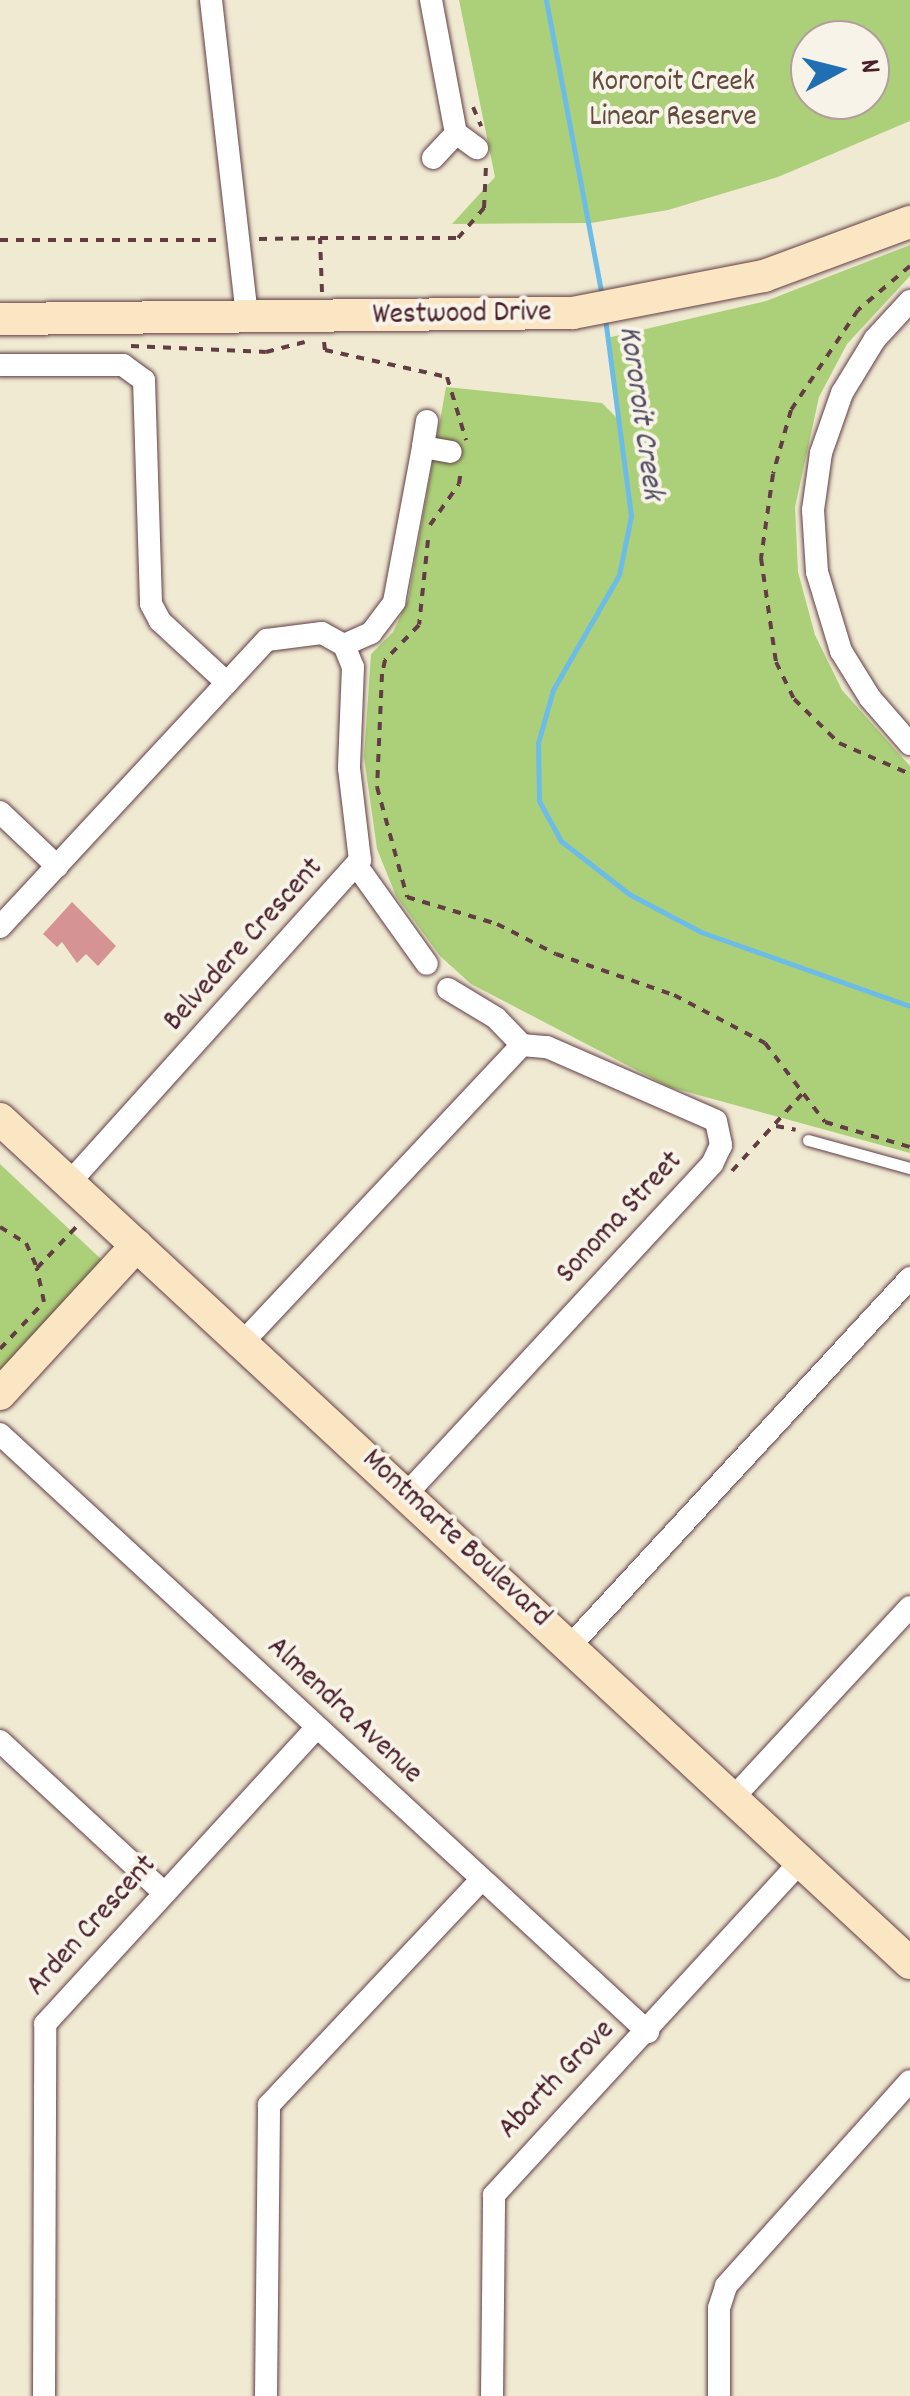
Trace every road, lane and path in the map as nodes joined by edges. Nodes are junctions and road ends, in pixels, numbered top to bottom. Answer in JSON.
{"nodes":[{"id":1,"x":211,"y":0,"type":"edge"},
{"id":2,"x":431,"y":0,"type":"edge"},
{"id":3,"x":468,"y":93,"type":"dead end"},
{"id":4,"x":456,"y":133,"type":"junction"},
{"id":5,"x":483,"y":146,"type":"junction"},
{"id":6,"x":433,"y":158,"type":"dead end"},
{"id":7,"x":910,"y":222,"type":"edge"},
{"id":8,"x":239,"y":238,"type":"junction"},
{"id":9,"x":320,"y":238,"type":"junction"},
{"id":10,"x":0,"y":240,"type":"edge"},
{"id":11,"x":910,"y":301,"type":"edge"},
{"id":12,"x":324,"y":317,"type":"junction"},
{"id":13,"x":247,"y":318,"type":"junction"},
{"id":14,"x":0,"y":319,"type":"edge"},
{"id":15,"x":0,"y":365,"type":"edge"},
{"id":16,"x":427,"y":420,"type":"dead end"},
{"id":17,"x":423,"y":447,"type":"junction"},
{"id":18,"x":459,"y":456,"type":"junction"},
{"id":19,"x":344,"y":645,"type":"junction"},
{"id":20,"x":227,"y":683,"type":"junction"},
{"id":21,"x":910,"y":744,"type":"edge"},
{"id":22,"x":0,"y":812,"type":"edge"},
{"id":23,"x":57,"y":866,"type":"junction"},
{"id":24,"x":357,"y":866,"type":"junction"},
{"id":25,"x":0,"y":927,"type":"edge"},
{"id":26,"x":427,"y":964,"type":"dead end"},
{"id":27,"x":448,"y":990,"type":"dead end"},
{"id":28,"x":522,"y":1045,"type":"junction"},
{"id":29,"x":804,"y":1093,"type":"junction"},
{"id":30,"x":0,"y":1119,"type":"edge"},
{"id":31,"x":774,"y":1126,"type":"junction"},
{"id":32,"x":808,"y":1140,"type":"joint"},
{"id":33,"x":910,"y":1147,"type":"edge"},
{"id":34,"x":910,"y":1168,"type":"edge"},
{"id":35,"x":698,"y":1180,"type":"junction"},
{"id":36,"x":69,"y":1183,"type":"junction"},
{"id":37,"x":95,"y":1207,"type":"junction"},
{"id":38,"x":0,"y":1226,"type":"edge"},
{"id":39,"x":137,"y":1245,"type":"junction"},
{"id":40,"x":36,"y":1268,"type":"junction"},
{"id":41,"x":910,"y":1278,"type":"edge"},
{"id":42,"x":242,"y":1343,"type":"junction"},
{"id":43,"x":0,"y":1349,"type":"edge"},
{"id":44,"x":0,"y":1394,"type":"edge"},
{"id":45,"x":0,"y":1434,"type":"edge"},
{"id":46,"x":406,"y":1494,"type":"junction"},
{"id":47,"x":910,"y":1608,"type":"edge"},
{"id":48,"x":570,"y":1646,"type":"junction"},
{"id":49,"x":316,"y":1728,"type":"junction"},
{"id":50,"x":0,"y":1740,"type":"edge"},
{"id":51,"x":733,"y":1798,"type":"junction"},
{"id":52,"x":801,"y":1861,"type":"junction"},
{"id":53,"x":481,"y":1880,"type":"junction"},
{"id":54,"x":164,"y":1893,"type":"junction"},
{"id":55,"x":905,"y":1949,"type":"edge"},
{"id":56,"x":648,"y":2032,"type":"junction"},
{"id":57,"x":910,"y":2081,"type":"edge"},
{"id":58,"x":44,"y":2396,"type":"edge"},
{"id":59,"x":266,"y":2396,"type":"edge"},
{"id":60,"x":492,"y":2396,"type":"edge"},
{"id":61,"x":719,"y":2396,"type":"edge"}],
"edges":[{"from":1,"to":8,"type":"street"},
{"from":2,"to":4,"type":"street"},
{"from":3,"to":5,"type":"path"},
{"from":4,"to":5,"type":"street"},
{"from":4,"to":6,"type":"street"},
{"from":5,"to":9,"type":"path"},
{"from":7,"to":12,"type":"street","name":"Westwood Drive"},
{"from":8,"to":9,"type":"path"},
{"from":8,"to":10,"type":"path"},
{"from":8,"to":13,"type":"street"},
{"from":9,"to":12,"type":"path"},
{"from":11,"to":21,"type":"street"},
{"from":12,"to":13,"type":"street","name":"Westwood Drive"},
{"from":12,"to":18,"type":"path"},
{"from":13,"to":14,"type":"street","name":"Westwood Drive"},
{"from":15,"to":20,"type":"street"},
{"from":16,"to":17,"type":"street"},
{"from":17,"to":18,"type":"street"},
{"from":17,"to":19,"type":"street"},
{"from":18,"to":29,"type":"path"},
{"from":19,"to":20,"type":"street"},
{"from":19,"to":24,"type":"street","name":"Belvedere Crescent"},
{"from":20,"to":23,"type":"street"},
{"from":22,"to":23,"type":"street"},
{"from":23,"to":25,"type":"street"},
{"from":24,"to":26,"type":"street"},
{"from":24,"to":36,"type":"street","name":"Belvedere Crescent"},
{"from":27,"to":28,"type":"street"},
{"from":28,"to":35,"type":"street","name":"Sonoma Street"},
{"from":28,"to":42,"type":"street"},
{"from":29,"to":31,"type":"path"},
{"from":29,"to":33,"type":"path"},
{"from":30,"to":36,"type":"street","name":"Montmarte Boulevard"},
{"from":31,"to":32,"type":"path"},
{"from":31,"to":35,"type":"path"},
{"from":32,"to":34,"type":"lane"},
{"from":35,"to":46,"type":"street","name":"Sonoma Street"},
{"from":36,"to":37,"type":"street","name":"Montmarte Boulevard"},
{"from":37,"to":39,"type":"street","name":"Montmarte Boulevard"},
{"from":37,"to":40,"type":"path"},
{"from":38,"to":40,"type":"path"},
{"from":39,"to":42,"type":"street","name":"Montmarte Boulevard"},
{"from":39,"to":44,"type":"street"},
{"from":40,"to":43,"type":"path"},
{"from":41,"to":48,"type":"street"},
{"from":42,"to":46,"type":"street","name":"Montmarte Boulevard"},
{"from":45,"to":49,"type":"street","name":"Almendra Avenue"},
{"from":46,"to":48,"type":"street","name":"Montmarte Boulevard"},
{"from":47,"to":51,"type":"street"},
{"from":48,"to":51,"type":"street","name":"Montmarte Boulevard"},
{"from":49,"to":53,"type":"street","name":"Almendra Avenue"},
{"from":49,"to":54,"type":"street","name":"Arden Crescent"},
{"from":50,"to":54,"type":"street"},
{"from":51,"to":52,"type":"street","name":"Montmarte Boulevard"},
{"from":52,"to":55,"type":"street","name":"Montmarte Boulevard"},
{"from":52,"to":56,"type":"street","name":"Abarth Grove"},
{"from":53,"to":56,"type":"street","name":"Almendra Avenue"},
{"from":53,"to":59,"type":"street"},
{"from":54,"to":58,"type":"street","name":"Arden Crescent"},
{"from":56,"to":60,"type":"street","name":"Abarth Grove"},
{"from":57,"to":61,"type":"street"}]}
